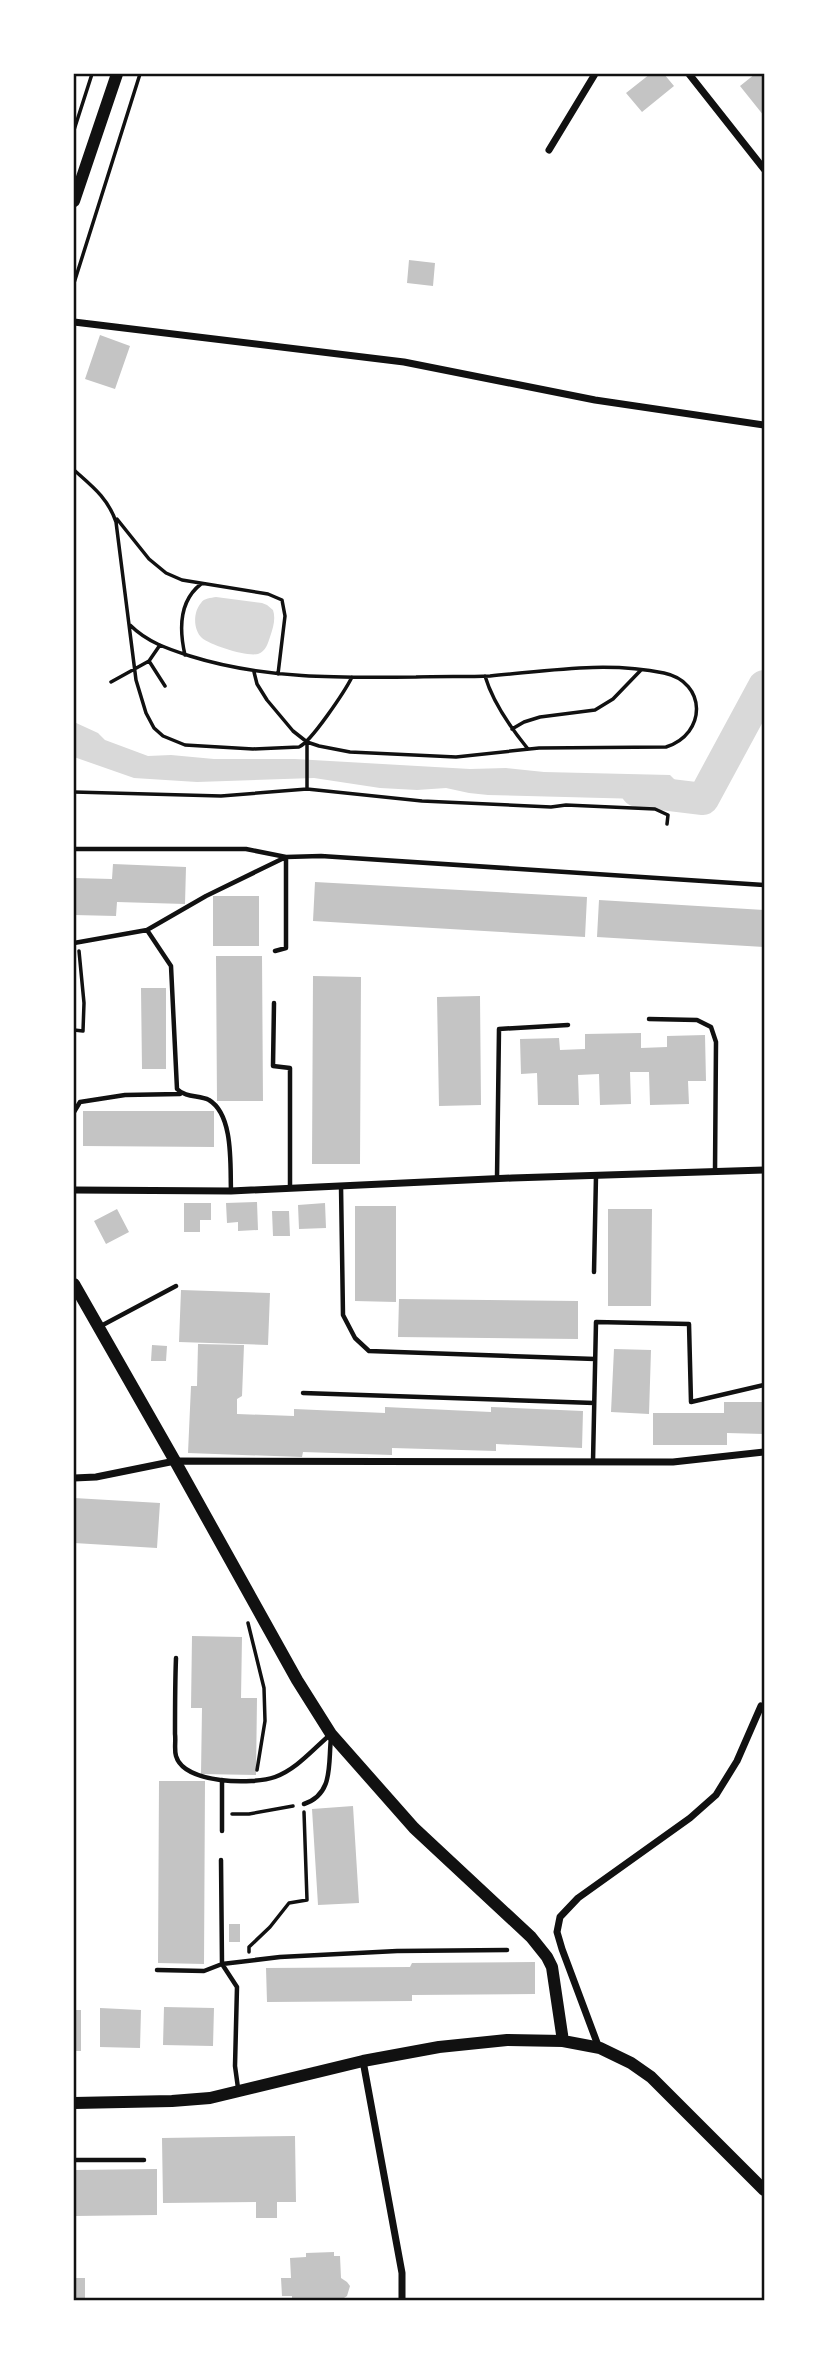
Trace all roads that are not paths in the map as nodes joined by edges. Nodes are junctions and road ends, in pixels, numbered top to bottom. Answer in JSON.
{"nodes":[{"id":1,"x":117,"y":74,"type":"edge"},
{"id":2,"x":595,"y":74,"type":"edge"},
{"id":3,"x":689,"y":74,"type":"edge"},
{"id":4,"x":549,"y":150,"type":"dead end"},
{"id":5,"x":765,"y":169,"type":"edge"},
{"id":6,"x":74,"y":201,"type":"edge"},
{"id":7,"x":74,"y":322,"type":"edge"},
{"id":8,"x":765,"y":425,"type":"edge"},
{"id":9,"x":74,"y":849,"type":"edge"},
{"id":10,"x":286,"y":857,"type":"junction"},
{"id":11,"x":765,"y":884,"type":"edge"},
{"id":12,"x":147,"y":930,"type":"junction"},
{"id":13,"x":76,"y":943,"type":"edge"},
{"id":14,"x":275,"y":951,"type":"dead end"},
{"id":15,"x":274,"y":1003,"type":"dead end"},
{"id":16,"x":649,"y":1019,"type":"dead end"},
{"id":17,"x":568,"y":1025,"type":"dead end"},
{"id":18,"x":181,"y":1093,"type":"junction"},
{"id":19,"x":74,"y":1112,"type":"edge"},
{"id":20,"x":765,"y":1170,"type":"edge"},
{"id":21,"x":715,"y":1172,"type":"junction"},
{"id":22,"x":596,"y":1175,"type":"junction"},
{"id":23,"x":497,"y":1178,"type":"junction"},
{"id":24,"x":341,"y":1185,"type":"junction"},
{"id":25,"x":289,"y":1188,"type":"junction"},
{"id":26,"x":74,"y":1190,"type":"edge"},
{"id":27,"x":231,"y":1191,"type":"junction"},
{"id":28,"x":594,"y":1272,"type":"dead end"},
{"id":29,"x":74,"y":1284,"type":"edge"},
{"id":30,"x":176,"y":1286,"type":"dead end"},
{"id":31,"x":98,"y":1327,"type":"junction"},
{"id":32,"x":595,"y":1359,"type":"junction"},
{"id":33,"x":765,"y":1385,"type":"edge"},
{"id":34,"x":303,"y":1392,"type":"dead end"},
{"id":35,"x":564,"y":1395,"type":"dead end"},
{"id":36,"x":573,"y":1402,"type":"junction"},
{"id":37,"x":594,"y":1403,"type":"junction"},
{"id":38,"x":765,"y":1452,"type":"edge"},
{"id":39,"x":176,"y":1461,"type":"junction"},
{"id":40,"x":593,"y":1461,"type":"junction"},
{"id":41,"x":74,"y":1478,"type":"edge"},
{"id":42,"x":176,"y":1658,"type":"dead end"},
{"id":43,"x":761,"y":1706,"type":"dead end"},
{"id":44,"x":331,"y":1734,"type":"junction"},
{"id":45,"x":222,"y":1780,"type":"junction"},
{"id":46,"x":249,"y":1780,"type":"junction"},
{"id":47,"x":241,"y":1787,"type":"dead end"},
{"id":48,"x":304,"y":1804,"type":"road end"},
{"id":49,"x":222,"y":1831,"type":"dead end"},
{"id":50,"x":221,"y":1860,"type":"dead end"},
{"id":51,"x":507,"y":1950,"type":"dead end"},
{"id":52,"x":222,"y":1964,"type":"junction"},
{"id":53,"x":157,"y":1970,"type":"dead end"},
{"id":54,"x":564,"y":2041,"type":"junction"},
{"id":55,"x":600,"y":2048,"type":"junction"},
{"id":56,"x":363,"y":2060,"type":"junction"},
{"id":57,"x":239,"y":2092,"type":"junction"},
{"id":58,"x":74,"y":2103,"type":"edge"},
{"id":59,"x":74,"y":2160,"type":"edge"},
{"id":60,"x":144,"y":2160,"type":"dead end"},
{"id":61,"x":765,"y":2190,"type":"edge"},
{"id":62,"x":402,"y":2301,"type":"edge"}],
"edges":[{"from":1,"to":6,"type":"main road"},
{"from":2,"to":4,"type":"street"},
{"from":3,"to":5,"type":"street"},
{"from":7,"to":8,"type":"street"},
{"from":9,"to":10,"type":"lane"},
{"from":10,"to":11,"type":"lane"},
{"from":10,"to":12,"type":"lane"},
{"from":10,"to":14,"type":"lane"},
{"from":12,"to":13,"type":"lane"},
{"from":12,"to":18,"type":"lane"},
{"from":15,"to":25,"type":"lane"},
{"from":16,"to":21,"type":"lane"},
{"from":17,"to":23,"type":"lane"},
{"from":18,"to":19,"type":"lane"},
{"from":18,"to":27,"type":"lane"},
{"from":20,"to":21,"type":"street"},
{"from":21,"to":22,"type":"street"},
{"from":22,"to":23,"type":"street"},
{"from":22,"to":28,"type":"lane"},
{"from":23,"to":24,"type":"street"},
{"from":24,"to":25,"type":"street"},
{"from":24,"to":32,"type":"lane"},
{"from":25,"to":27,"type":"street"},
{"from":26,"to":27,"type":"street"},
{"from":29,"to":31,"type":"main road"},
{"from":30,"to":31,"type":"lane"},
{"from":31,"to":39,"type":"main road"},
{"from":32,"to":33,"type":"lane"},
{"from":32,"to":37,"type":"lane"},
{"from":34,"to":36,"type":"lane"},
{"from":35,"to":36,"type":"lane"},
{"from":36,"to":37,"type":"lane"},
{"from":37,"to":40,"type":"lane"},
{"from":38,"to":40,"type":"street"},
{"from":39,"to":40,"type":"street"},
{"from":39,"to":41,"type":"street"},
{"from":39,"to":44,"type":"main road"},
{"from":42,"to":45,"type":"lane"},
{"from":43,"to":55,"type":"street"},
{"from":44,"to":46,"type":"lane"},
{"from":44,"to":48,"type":"lane"},
{"from":44,"to":54,"type":"main road"},
{"from":45,"to":46,"type":"lane"},
{"from":45,"to":49,"type":"lane"},
{"from":46,"to":47,"type":"lane"},
{"from":50,"to":52,"type":"lane"},
{"from":51,"to":52,"type":"lane"},
{"from":52,"to":53,"type":"lane"},
{"from":52,"to":57,"type":"lane"},
{"from":54,"to":55,"type":"main road"},
{"from":54,"to":56,"type":"main road"},
{"from":55,"to":61,"type":"main road"},
{"from":56,"to":57,"type":"main road"},
{"from":56,"to":62,"type":"street"},
{"from":57,"to":58,"type":"main road"},
{"from":59,"to":60,"type":"lane"}]}
